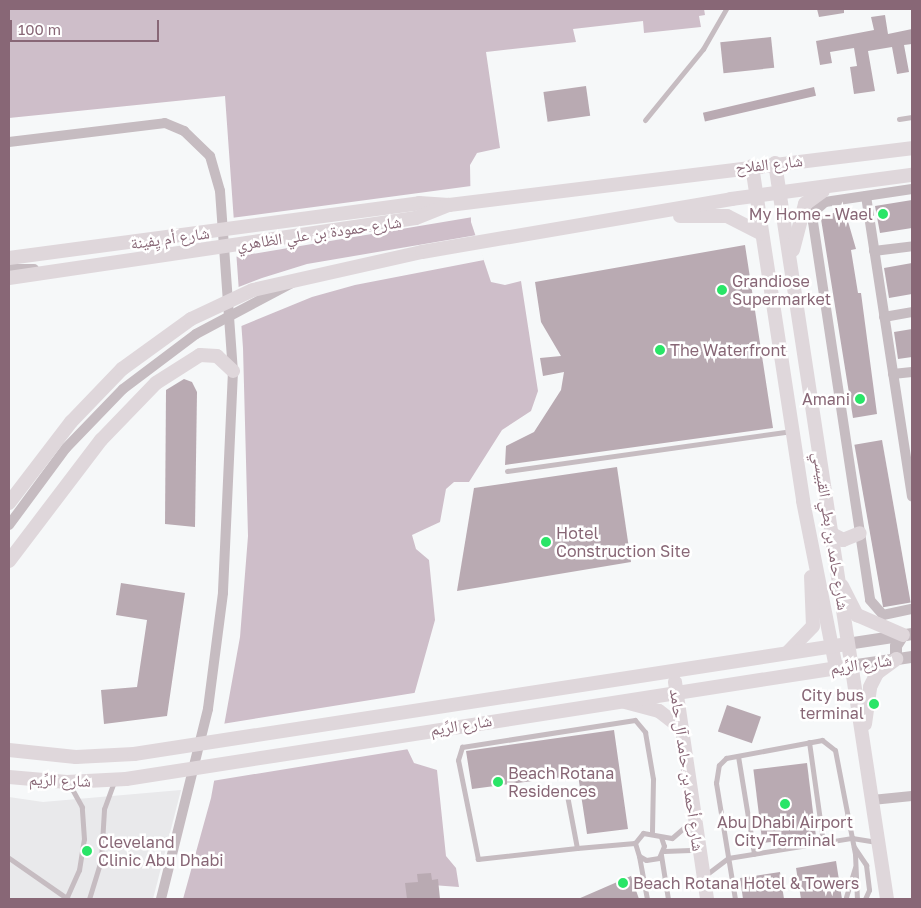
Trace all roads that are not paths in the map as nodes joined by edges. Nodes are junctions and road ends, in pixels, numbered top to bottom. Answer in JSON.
{"nodes":[{"id":1,"x":726,"y":9,"type":"edge"},
{"id":2,"x":912,"y":117,"type":"edge"},
{"id":3,"x":899,"y":119,"type":"dead end"},
{"id":4,"x":645,"y":120,"type":"dead end"},
{"id":5,"x":9,"y":142,"type":"edge"},
{"id":6,"x":912,"y":148,"type":"edge"},
{"id":7,"x":775,"y":163,"type":"junction"},
{"id":8,"x":752,"y":166,"type":"junction"},
{"id":9,"x":912,"y":175,"type":"edge"},
{"id":10,"x":627,"y":181,"type":"joint"},
{"id":11,"x":832,"y":186,"type":"junction"},
{"id":12,"x":912,"y":189,"type":"edge"},
{"id":13,"x":779,"y":193,"type":"junction"},
{"id":14,"x":756,"y":196,"type":"junction"},
{"id":15,"x":866,"y":196,"type":"junction"},
{"id":16,"x":449,"y":205,"type":"junction"},
{"id":17,"x":630,"y":219,"type":"junction"},
{"id":18,"x":224,"y":234,"type":"junction"},
{"id":19,"x":762,"y":234,"type":"junction"},
{"id":20,"x":912,"y":246,"type":"edge"},
{"id":21,"x":874,"y":251,"type":"junction"},
{"id":22,"x":9,"y":258,"type":"edge"},
{"id":23,"x":792,"y":263,"type":"junction"},
{"id":24,"x":9,"y":265,"type":"edge"},
{"id":25,"x":9,"y":269,"type":"edge"},
{"id":26,"x":55,"y":271,"type":"junction"},
{"id":27,"x":299,"y":276,"type":"junction"},
{"id":28,"x":9,"y":278,"type":"edge"},
{"id":29,"x":912,"y":312,"type":"edge"},
{"id":30,"x":884,"y":317,"type":"junction"},
{"id":31,"x":233,"y":371,"type":"junction"},
{"id":32,"x":912,"y":372,"type":"edge"},
{"id":33,"x":893,"y":374,"type":"junction"},
{"id":34,"x":793,"y":431,"type":"junction"},
{"id":35,"x":908,"y":437,"type":"edge"},
{"id":36,"x":507,"y":471,"type":"dead end"},
{"id":37,"x":912,"y":497,"type":"edge"},
{"id":38,"x":803,"y":501,"type":"junction"},
{"id":39,"x":9,"y":502,"type":"edge"},
{"id":40,"x":9,"y":525,"type":"edge"},
{"id":41,"x":830,"y":533,"type":"junction"},
{"id":42,"x":860,"y":533,"type":"junction"},
{"id":43,"x":9,"y":561,"type":"edge"},
{"id":44,"x":839,"y":584,"type":"junction"},
{"id":45,"x":912,"y":609,"type":"edge"},
{"id":46,"x":908,"y":634,"type":"edge"},
{"id":47,"x":847,"y":644,"type":"junction"},
{"id":48,"x":832,"y":646,"type":"junction"},
{"id":49,"x":787,"y":653,"type":"junction"},
{"id":50,"x":912,"y":657,"type":"edge"},
{"id":51,"x":896,"y":659,"type":"junction"},
{"id":52,"x":850,"y":666,"type":"junction"},
{"id":53,"x":836,"y":668,"type":"junction"},
{"id":54,"x":672,"y":670,"type":"junction"},
{"id":55,"x":676,"y":690,"type":"junction"},
{"id":56,"x":614,"y":700,"type":"junction"},
{"id":57,"x":682,"y":729,"type":"junction"},
{"id":58,"x":809,"y":742,"type":"junction"},
{"id":59,"x":863,"y":748,"type":"junction"},
{"id":60,"x":9,"y":750,"type":"edge"},
{"id":61,"x":738,"y":756,"type":"junction"},
{"id":62,"x":9,"y":777,"type":"edge"},
{"id":63,"x":115,"y":780,"type":"junction"},
{"id":64,"x":66,"y":782,"type":"junction"},
{"id":65,"x":541,"y":790,"type":"dead end"},
{"id":66,"x":912,"y":796,"type":"edge"},
{"id":67,"x":872,"y":800,"type":"junction"},
{"id":68,"x":694,"y":819,"type":"junction"},
{"id":69,"x":652,"y":832,"type":"junction"},
{"id":70,"x":661,"y":838,"type":"junction"},
{"id":71,"x":852,"y":838,"type":"junction"},
{"id":72,"x":823,"y":842,"type":"junction"},
{"id":73,"x":878,"y":842,"type":"junction"},
{"id":74,"x":635,"y":843,"type":"junction"},
{"id":75,"x":854,"y":846,"type":"junction"},
{"id":76,"x":577,"y":848,"type":"junction"},
{"id":77,"x":699,"y":850,"type":"junction"},
{"id":78,"x":662,"y":853,"type":"junction"},
{"id":79,"x":754,"y":854,"type":"junction"},
{"id":80,"x":639,"y":856,"type":"junction"},
{"id":81,"x":9,"y":858,"type":"edge"},
{"id":82,"x":728,"y":858,"type":"junction"},
{"id":83,"x":856,"y":866,"type":"junction"},
{"id":84,"x":704,"y":880,"type":"junction"},
{"id":85,"x":846,"y":897,"type":"dead end"},
{"id":86,"x":67,"y":899,"type":"edge"},
{"id":87,"x":89,"y":899,"type":"edge"},
{"id":88,"x":161,"y":899,"type":"edge"},
{"id":89,"x":647,"y":899,"type":"edge"},
{"id":90,"x":668,"y":899,"type":"edge"},
{"id":91,"x":707,"y":899,"type":"edge"},
{"id":92,"x":735,"y":899,"type":"edge"},
{"id":93,"x":857,"y":899,"type":"edge"},
{"id":94,"x":865,"y":899,"type":"edge"},
{"id":95,"x":887,"y":899,"type":"edge"}],
"edges":[{"from":1,"to":4,"type":"lane"},
{"from":2,"to":3,"type":"lane"},
{"from":5,"to":18,"type":"street"},
{"from":6,"to":7,"type":"main road","name":"شارع الفلاح"},
{"from":7,"to":8,"type":"main road","name":"شارع الفلاح"},
{"from":7,"to":13,"type":"main road","name":"شارع حامد بن بطي القبيسي"},
{"from":8,"to":10,"type":"main road","name":"شارع الفلاح"},
{"from":8,"to":14,"type":"main road","name":"شارع حامد بن بطي القبيسي"},
{"from":9,"to":11,"type":"main road","name":"شارع الفلاح"},
{"from":10,"to":16,"type":"main road","name":"شارع حمودة بن علي الظاهري"},
{"from":11,"to":13,"type":"main road","name":"شارع الفلاح"},
{"from":11,"to":23,"type":"main road"},
{"from":12,"to":15,"type":"street"},
{"from":13,"to":14,"type":"main road","name":"شارع الفلاح"},
{"from":13,"to":23,"type":"main road","name":"شارع حامد بن بطي القبيسي"},
{"from":14,"to":17,"type":"main road","name":"شارع الفلاح"},
{"from":14,"to":19,"type":"main road","name":"شارع حامد بن بطي القبيسي"},
{"from":15,"to":21,"type":"street"},
{"from":15,"to":42,"type":"street"},
{"from":16,"to":22,"type":"main road","name":"شارع أم يِفينة"},
{"from":16,"to":26,"type":"main road","name":"شارع حمودة بن علي الظاهري"},
{"from":17,"to":19,"type":"main road"},
{"from":17,"to":27,"type":"main road","name":"شارع حمودة بن علي الظاهري"},
{"from":18,"to":24,"type":"street","name":"شارع حمودة بن علي الظاهري"},
{"from":18,"to":31,"type":"street"},
{"from":19,"to":34,"type":"main road","name":"شارع حامد بن بطي القبيسي"},
{"from":20,"to":21,"type":"street"},
{"from":21,"to":30,"type":"street"},
{"from":23,"to":41,"type":"main road","name":"شارع حامد بن بطي القبيسي"},
{"from":25,"to":26,"type":"street"},
{"from":26,"to":28,"type":"main road","name":"شارع حمودة بن علي الظاهري"},
{"from":27,"to":39,"type":"main road","name":"شارع حمودة بن علي الظاهري"},
{"from":27,"to":40,"type":"street","name":"شارع حمودة بن علي الظاهري"},
{"from":29,"to":30,"type":"street"},
{"from":30,"to":33,"type":"street"},
{"from":31,"to":43,"type":"main road"},
{"from":31,"to":88,"type":"street"},
{"from":32,"to":33,"type":"street"},
{"from":33,"to":35,"type":"street"},
{"from":34,"to":36,"type":"lane"},
{"from":34,"to":38,"type":"main road","name":"شارع حامد بن بطي القبيسي"},
{"from":35,"to":37,"type":"street"},
{"from":38,"to":48,"type":"main road","name":"شارع حامد بن بطي القبيسي"},
{"from":38,"to":49,"type":"main road"},
{"from":41,"to":42,"type":"main road"},
{"from":41,"to":44,"type":"main road","name":"شارع حامد بن بطي القبيسي"},
{"from":42,"to":45,"type":"street"},
{"from":44,"to":46,"type":"main road"},
{"from":44,"to":47,"type":"main road","name":"شارع حامد بن بطي القبيسي"},
{"from":46,"to":47,"type":"street","name":"شارع الرِّيم"},
{"from":46,"to":51,"type":"street"},
{"from":47,"to":48,"type":"main road","name":"شارع الرِّيم"},
{"from":47,"to":52,"type":"main road","name":"شارع حامد بن بطي القبيسي"},
{"from":48,"to":49,"type":"main road","name":"شارع الرِّيم"},
{"from":48,"to":53,"type":"main road","name":"شارع حامد بن بطي القبيسي"},
{"from":49,"to":54,"type":"main road","name":"شارع الرِّيم"},
{"from":50,"to":51,"type":"street","name":"شارع الرِّيم"},
{"from":51,"to":52,"type":"street","name":"شارع الرِّيم"},
{"from":51,"to":59,"type":"main road"},
{"from":52,"to":53,"type":"main road","name":"شارع الرِّيم"},
{"from":52,"to":59,"type":"main road","name":"شارع حامد بن بطي القبيسي"},
{"from":53,"to":55,"type":"main road","name":"شارع الرِّيم"},
{"from":54,"to":55,"type":"main road","name":"شارع أحمد بن حامد آل حامد"},
{"from":54,"to":60,"type":"main road","name":"شارع الرِّيم"},
{"from":55,"to":56,"type":"main road","name":"شارع الرِّيم"},
{"from":55,"to":57,"type":"main road","name":"شارع أحمد بن حامد آل حامد"},
{"from":56,"to":57,"type":"main road"},
{"from":56,"to":63,"type":"main road","name":"شارع الرِّيم"},
{"from":57,"to":68,"type":"main road","name":"شارع أحمد بن حامد آل حامد"},
{"from":58,"to":61,"type":"lane"},
{"from":58,"to":71,"type":"lane"},
{"from":58,"to":72,"type":"lane"},
{"from":59,"to":67,"type":"main road","name":"شارع حامد بن بطي القبيسي"},
{"from":61,"to":79,"type":"lane"},
{"from":61,"to":82,"type":"lane"},
{"from":62,"to":64,"type":"main road","name":"شارع الرِّيم"},
{"from":63,"to":64,"type":"main road","name":"شارع الرِّيم"},
{"from":63,"to":87,"type":"lane"},
{"from":64,"to":86,"type":"lane"},
{"from":65,"to":76,"type":"lane"},
{"from":66,"to":67,"type":"street"},
{"from":67,"to":73,"type":"main road","name":"شارع حامد بن بطي القبيسي"},
{"from":68,"to":70,"type":"lane"},
{"from":68,"to":77,"type":"main road","name":"شارع أحمد بن حامد آل حامد"},
{"from":69,"to":70,"type":"lane"},
{"from":69,"to":74,"type":"lane"},
{"from":69,"to":76,"type":"lane"},
{"from":70,"to":78,"type":"lane"},
{"from":71,"to":72,"type":"lane"},
{"from":71,"to":73,"type":"lane"},
{"from":71,"to":75,"type":"lane"},
{"from":72,"to":79,"type":"lane"},
{"from":73,"to":95,"type":"main road","name":"شارع حامد بن بطي القبيسي"},
{"from":74,"to":76,"type":"lane"},
{"from":74,"to":80,"type":"lane"},
{"from":75,"to":83,"type":"lane"},
{"from":75,"to":94,"type":"lane"},
{"from":77,"to":78,"type":"lane"},
{"from":77,"to":84,"type":"main road","name":"شارع أحمد بن حامد آل حامد"},
{"from":78,"to":80,"type":"lane"},
{"from":78,"to":90,"type":"lane"},
{"from":79,"to":82,"type":"lane"},
{"from":80,"to":89,"type":"lane"},
{"from":81,"to":86,"type":"lane"},
{"from":82,"to":84,"type":"lane"},
{"from":82,"to":92,"type":"lane"},
{"from":83,"to":85,"type":"lane"},
{"from":83,"to":93,"type":"lane"},
{"from":84,"to":91,"type":"main road","name":"شارع أحمد بن حامد آل حامد"}]}
